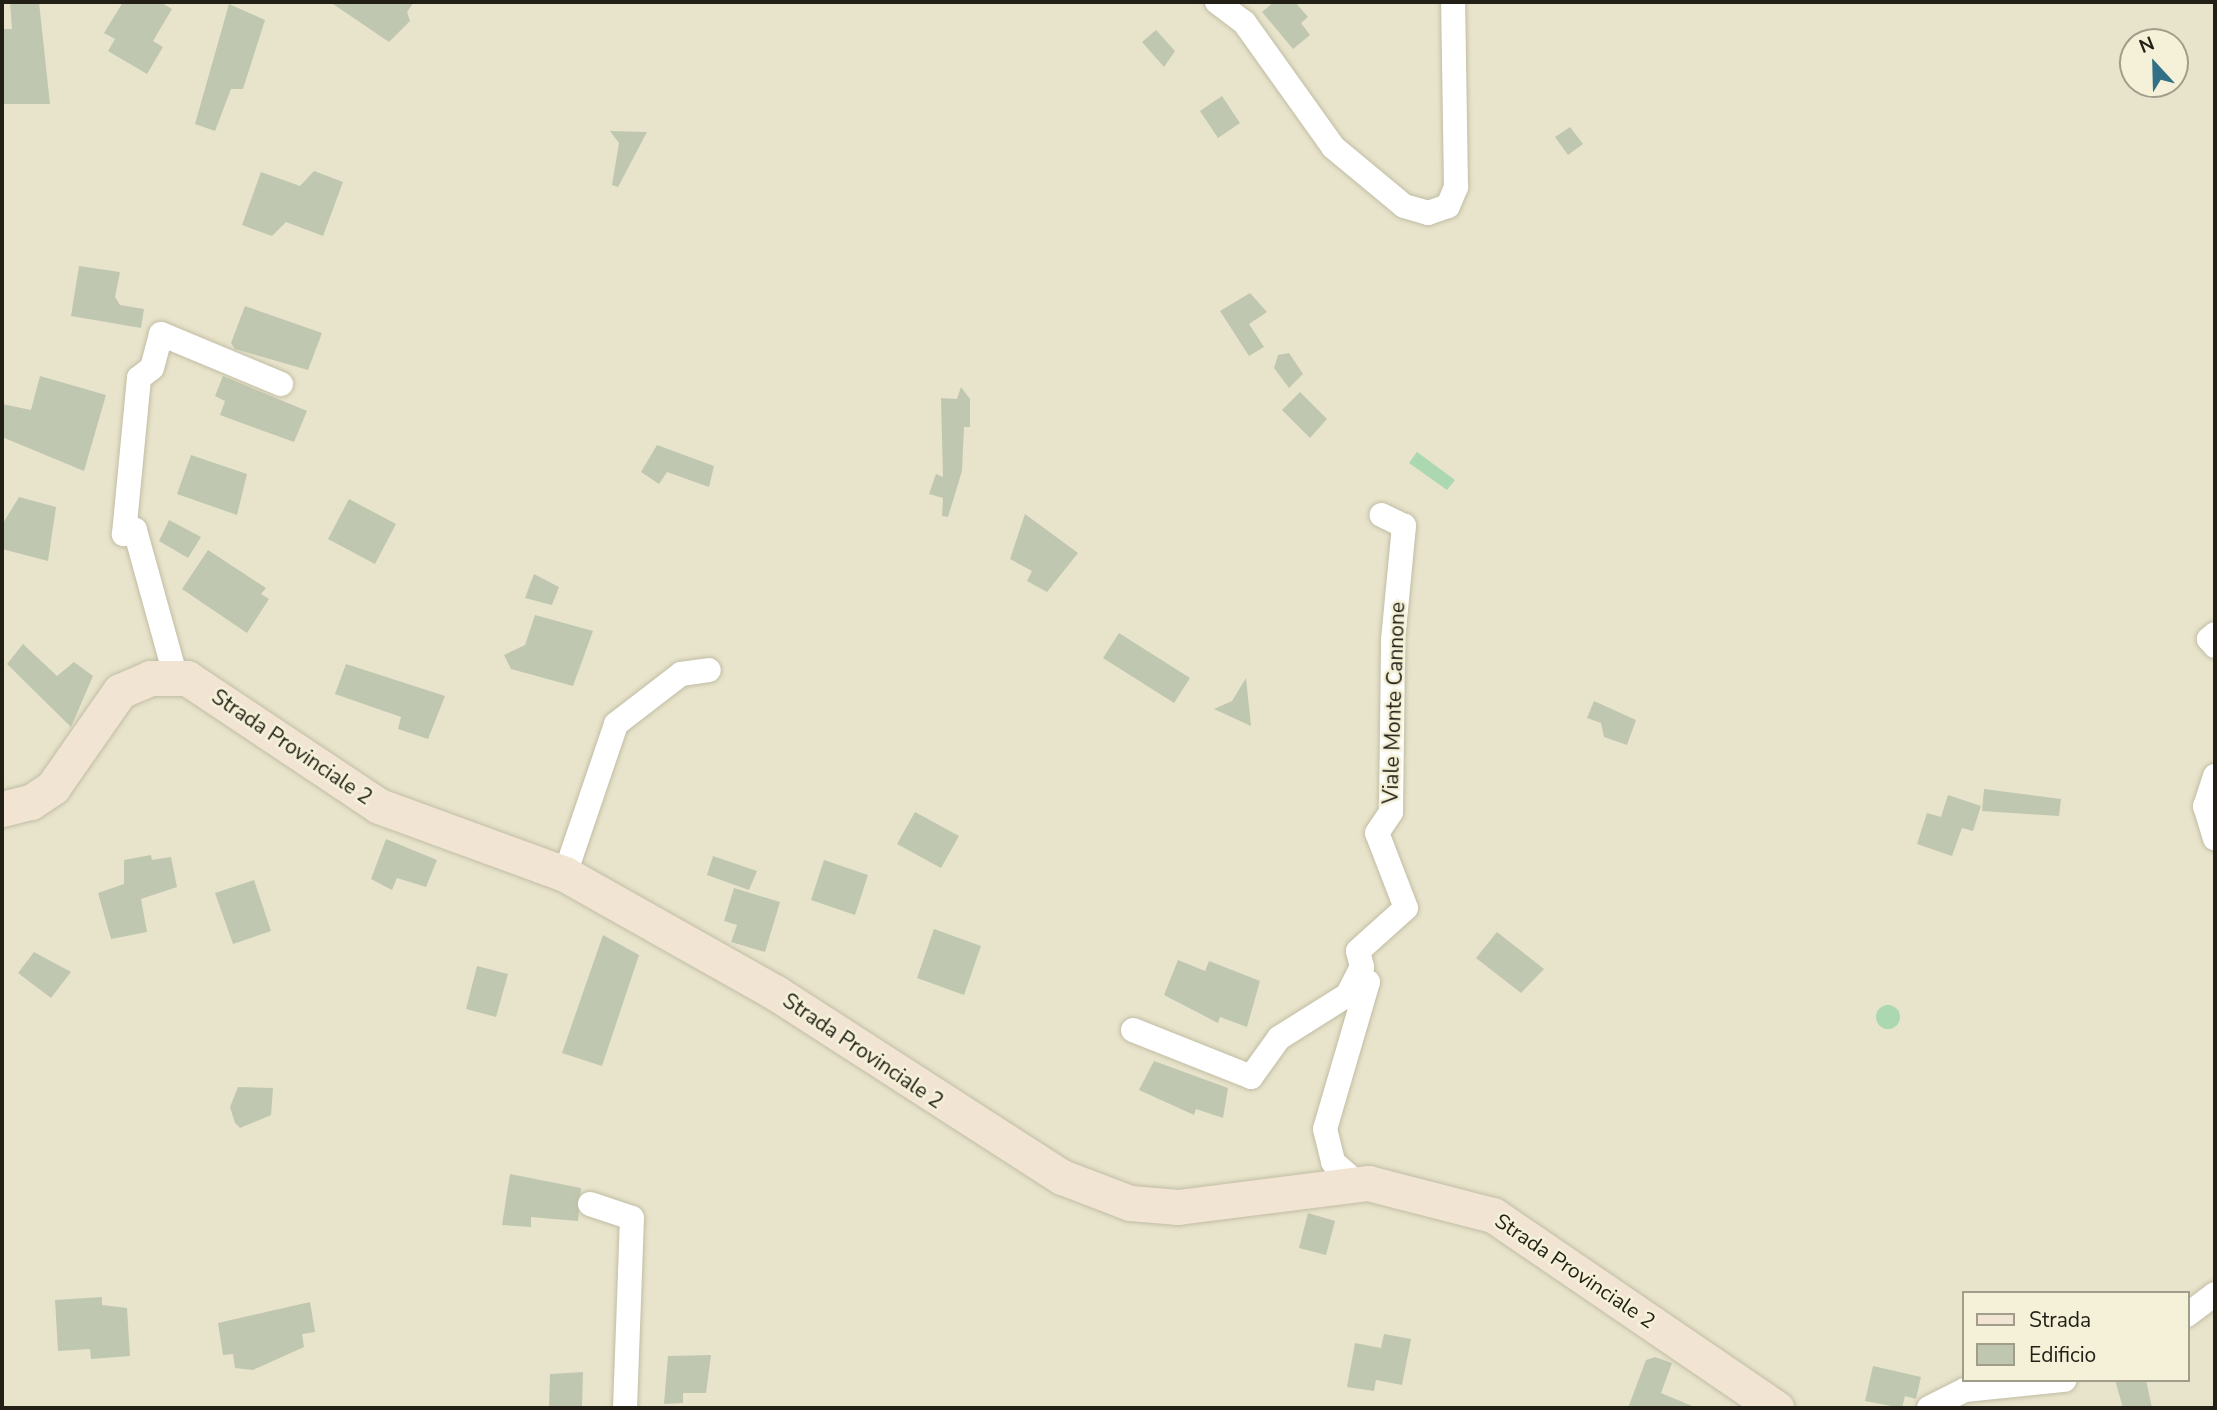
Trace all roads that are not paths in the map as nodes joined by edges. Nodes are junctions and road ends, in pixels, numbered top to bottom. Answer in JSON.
{"nodes":[{"id":1,"x":1217,"y":2,"type":"edge"},
{"id":2,"x":1453,"y":2,"type":"edge"},
{"id":3,"x":281,"y":384,"type":"dead end"},
{"id":4,"x":1381,"y":514,"type":"dead end"},
{"id":5,"x":2215,"y":634,"type":"edge"},
{"id":6,"x":2215,"y":646,"type":"edge"},
{"id":7,"x":709,"y":670,"type":"dead end"},
{"id":8,"x":176,"y":678,"type":"junction"},
{"id":9,"x":2215,"y":776,"type":"edge"},
{"id":10,"x":2,"y":809,"type":"edge"},
{"id":11,"x":2215,"y":838,"type":"edge"},
{"id":12,"x":565,"y":874,"type":"junction"},
{"id":13,"x":1347,"y":996,"type":"junction"},
{"id":14,"x":1133,"y":1030,"type":"dead end"},
{"id":15,"x":1357,"y":1183,"type":"junction"},
{"id":16,"x":590,"y":1204,"type":"dead end"},
{"id":17,"x":2215,"y":1294,"type":"edge"},
{"id":18,"x":2189,"y":1314,"type":"edge"},
{"id":19,"x":2044,"y":1382,"type":"edge"},
{"id":20,"x":625,"y":1408,"type":"edge"},
{"id":21,"x":1776,"y":1408,"type":"edge"},
{"id":22,"x":1930,"y":1408,"type":"edge"}],
"edges":[{"from":1,"to":2,"type":"street"},
{"from":3,"to":8,"type":"street"},
{"from":4,"to":13,"type":"street","name":"Viale Monte Cannone"},
{"from":5,"to":6,"type":"street"},
{"from":7,"to":12,"type":"street"},
{"from":8,"to":10,"type":"street"},
{"from":8,"to":12,"type":"street","name":"Strada Provinciale 2"},
{"from":9,"to":11,"type":"street"},
{"from":12,"to":15,"type":"street","name":"Strada Provinciale 2"},
{"from":13,"to":14,"type":"street"},
{"from":13,"to":15,"type":"street"},
{"from":15,"to":21,"type":"street","name":"Strada Provinciale 2"},
{"from":16,"to":20,"type":"street"},
{"from":17,"to":18,"type":"street"},
{"from":19,"to":22,"type":"street"}]}
